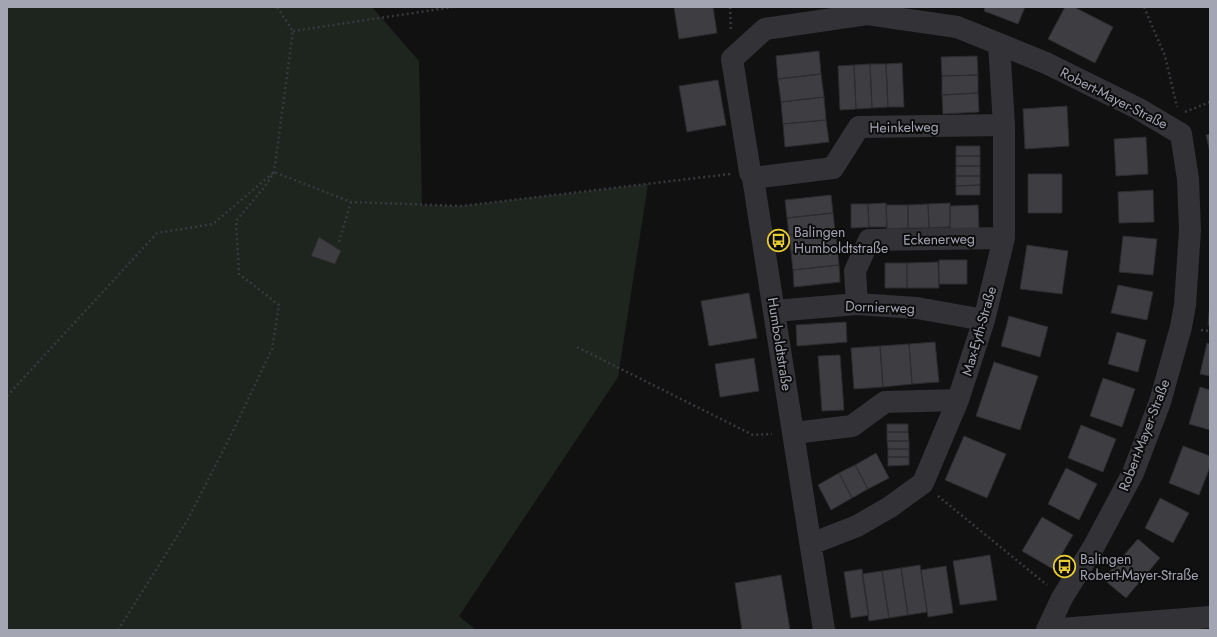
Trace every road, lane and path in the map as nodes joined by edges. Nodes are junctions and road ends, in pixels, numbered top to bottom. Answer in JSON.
{"nodes":[{"id":1,"x":277,"y":7,"type":"edge"},
{"id":2,"x":453,"y":7,"type":"edge"},
{"id":3,"x":1144,"y":7,"type":"edge"},
{"id":4,"x":293,"y":31,"type":"junction"},
{"id":5,"x":999,"y":44,"type":"junction"},
{"id":6,"x":732,"y":59,"type":"joint"},
{"id":7,"x":1210,"y":102,"type":"edge"},
{"id":8,"x":1004,"y":125,"type":"junction"},
{"id":9,"x":274,"y":172,"type":"junction"},
{"id":10,"x":752,"y":175,"type":"junction"},
{"id":11,"x":350,"y":202,"type":"junction"},
{"id":12,"x":1004,"y":238,"type":"junction"},
{"id":13,"x":339,"y":242,"type":"dead end"},
{"id":14,"x":857,"y":304,"type":"junction"},
{"id":15,"x":775,"y":311,"type":"junction"},
{"id":16,"x":984,"y":320,"type":"junction"},
{"id":17,"x":577,"y":347,"type":"dead end"},
{"id":18,"x":7,"y":396,"type":"edge"},
{"id":19,"x":958,"y":400,"type":"junction"},
{"id":20,"x":794,"y":433,"type":"junction"},
{"id":21,"x":923,"y":483,"type":"junction"},
{"id":22,"x":811,"y":544,"type":"junction"},
{"id":23,"x":1062,"y":598,"type":"junction"},
{"id":24,"x":1210,"y":617,"type":"edge"},
{"id":25,"x":118,"y":630,"type":"edge"},
{"id":26,"x":824,"y":630,"type":"edge"},
{"id":27,"x":1048,"y":630,"type":"edge"}],
"edges":[{"from":1,"to":4,"type":"path"},
{"from":2,"to":4,"type":"path"},
{"from":3,"to":7,"type":"path"},
{"from":4,"to":9,"type":"path"},
{"from":5,"to":6,"type":"street","name":"Robert-Mayer-Straße"},
{"from":5,"to":8,"type":"street","name":"Max-Eyth-Straße"},
{"from":5,"to":23,"type":"street","name":"Robert-Mayer-Straße"},
{"from":6,"to":10,"type":"street","name":"Humboldtstraße"},
{"from":8,"to":10,"type":"street","name":"Heinkelweg"},
{"from":8,"to":12,"type":"street","name":"Max-Eyth-Straße"},
{"from":9,"to":11,"type":"path"},
{"from":9,"to":18,"type":"path"},
{"from":9,"to":25,"type":"path"},
{"from":10,"to":11,"type":"path"},
{"from":10,"to":15,"type":"street","name":"Humboldtstraße"},
{"from":11,"to":13,"type":"path"},
{"from":12,"to":14,"type":"street","name":"Eckenerweg"},
{"from":12,"to":16,"type":"street","name":"Max-Eyth-Straße"},
{"from":14,"to":15,"type":"street","name":"Dornierweg"},
{"from":14,"to":16,"type":"street","name":"Dornierweg"},
{"from":15,"to":20,"type":"street","name":"Humboldtstraße"},
{"from":16,"to":19,"type":"street","name":"Max-Eyth-Straße"},
{"from":17,"to":20,"type":"path"},
{"from":19,"to":20,"type":"street"},
{"from":19,"to":21,"type":"street","name":"Max-Eyth-Straße"},
{"from":20,"to":22,"type":"street","name":"Humboldtstraße"},
{"from":21,"to":22,"type":"street"},
{"from":21,"to":23,"type":"path"},
{"from":22,"to":26,"type":"street","name":"Humboldtstraße"},
{"from":23,"to":27,"type":"street","name":"Robert-Mayer-Straße"},
{"from":24,"to":27,"type":"street"}]}
